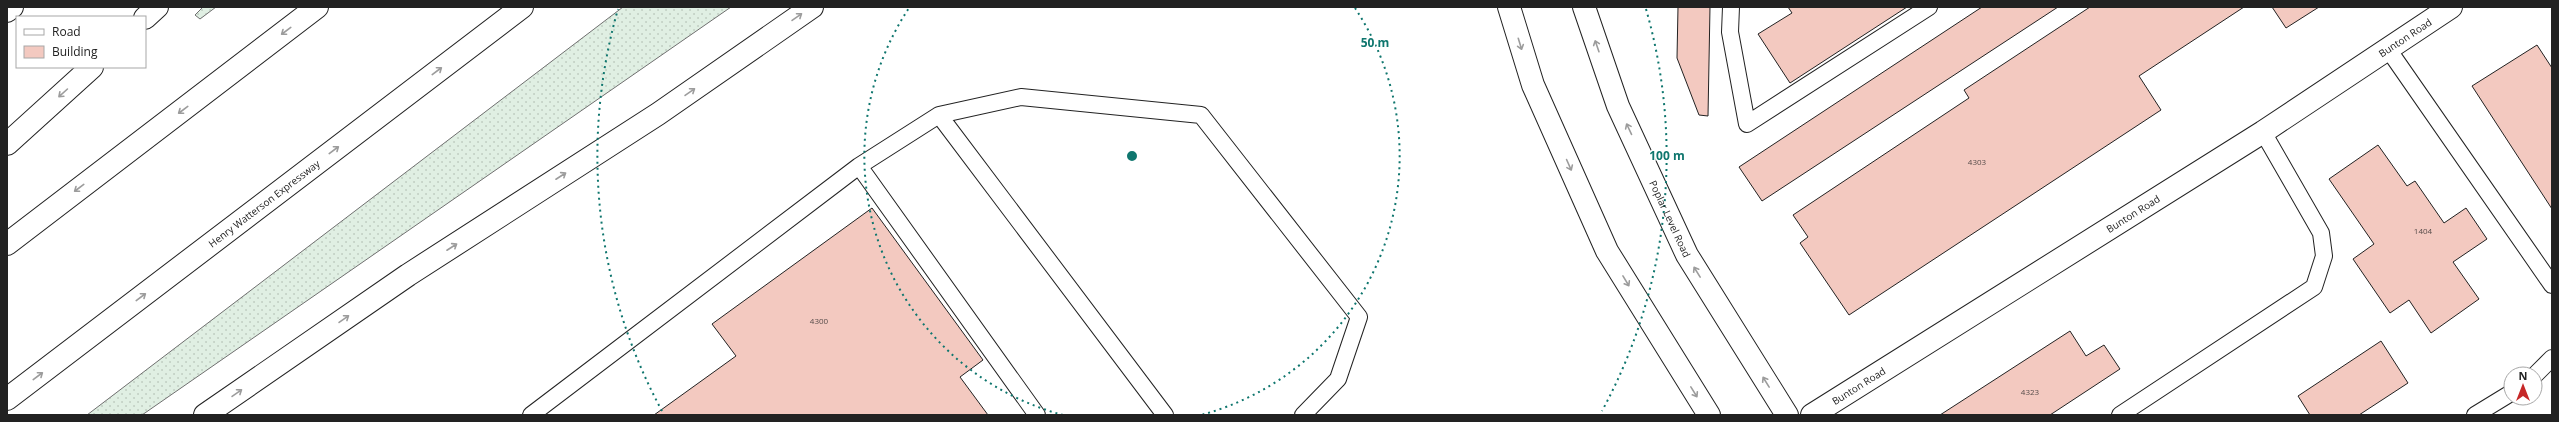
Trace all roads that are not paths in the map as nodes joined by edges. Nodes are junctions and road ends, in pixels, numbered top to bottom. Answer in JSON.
{"nodes":[{"id":1,"x":12,"y":7,"type":"edge"},
{"id":2,"x":156,"y":7,"type":"edge"},
{"id":3,"x":317,"y":7,"type":"edge"},
{"id":4,"x":522,"y":7,"type":"edge"},
{"id":5,"x":812,"y":7,"type":"edge"},
{"id":6,"x":1509,"y":7,"type":"edge"},
{"id":7,"x":1584,"y":7,"type":"edge"},
{"id":8,"x":1731,"y":7,"type":"edge"},
{"id":9,"x":1929,"y":7,"type":"edge"},
{"id":10,"x":2451,"y":7,"type":"edge"},
{"id":11,"x":7,"y":11,"type":"edge"},
{"id":12,"x":146,"y":17,"type":"edge"},
{"id":13,"x":2388,"y":49,"type":"junction"},
{"id":14,"x":91,"y":68,"type":"edge"},
{"id":15,"x":939,"y":115,"type":"junction"},
{"id":16,"x":2263,"y":132,"type":"junction"},
{"id":17,"x":7,"y":144,"type":"edge"},
{"id":18,"x":859,"y":166,"type":"junction"},
{"id":19,"x":7,"y":244,"type":"edge"},
{"id":20,"x":2552,"y":285,"type":"edge"},
{"id":21,"x":2552,"y":358,"type":"edge"},
{"id":22,"x":2543,"y":367,"type":"edge"},
{"id":23,"x":2503,"y":397,"type":"edge"},
{"id":24,"x":7,"y":399,"type":"edge"},
{"id":25,"x":205,"y":415,"type":"edge"},
{"id":26,"x":531,"y":415,"type":"edge"},
{"id":27,"x":1037,"y":415,"type":"edge"},
{"id":28,"x":1165,"y":415,"type":"edge"},
{"id":29,"x":1303,"y":415,"type":"edge"},
{"id":30,"x":1709,"y":415,"type":"edge"},
{"id":31,"x":1787,"y":415,"type":"edge"},
{"id":32,"x":1812,"y":415,"type":"edge"},
{"id":33,"x":2120,"y":415,"type":"edge"},
{"id":34,"x":2475,"y":415,"type":"edge"}],
"edges":[{"from":1,"to":11,"type":"main road"},
{"from":2,"to":12,"type":"main road"},
{"from":3,"to":19,"type":"main road","one_way":true},
{"from":24,"to":4,"type":"main road","name":"Henry Watterson Expressway","one_way":true},
{"from":25,"to":5,"type":"main road","one_way":true},
{"from":6,"to":30,"type":"main road","one_way":true},
{"from":31,"to":7,"type":"main road","name":"Poplar Level Road","one_way":true},
{"from":8,"to":9,"type":"lane"},
{"from":10,"to":13,"type":"main road","name":"Bunton Road"},
{"from":13,"to":16,"type":"main road","name":"Bunton Road"},
{"from":13,"to":20,"type":"lane"},
{"from":14,"to":17,"type":"main road","one_way":true},
{"from":15,"to":18,"type":"lane"},
{"from":15,"to":28,"type":"lane"},
{"from":15,"to":29,"type":"lane"},
{"from":16,"to":32,"type":"main road","name":"Bunton Road"},
{"from":16,"to":33,"type":"lane"},
{"from":18,"to":26,"type":"lane"},
{"from":18,"to":27,"type":"lane"},
{"from":21,"to":22,"type":"lane"},
{"from":23,"to":34,"type":"lane"}]}
